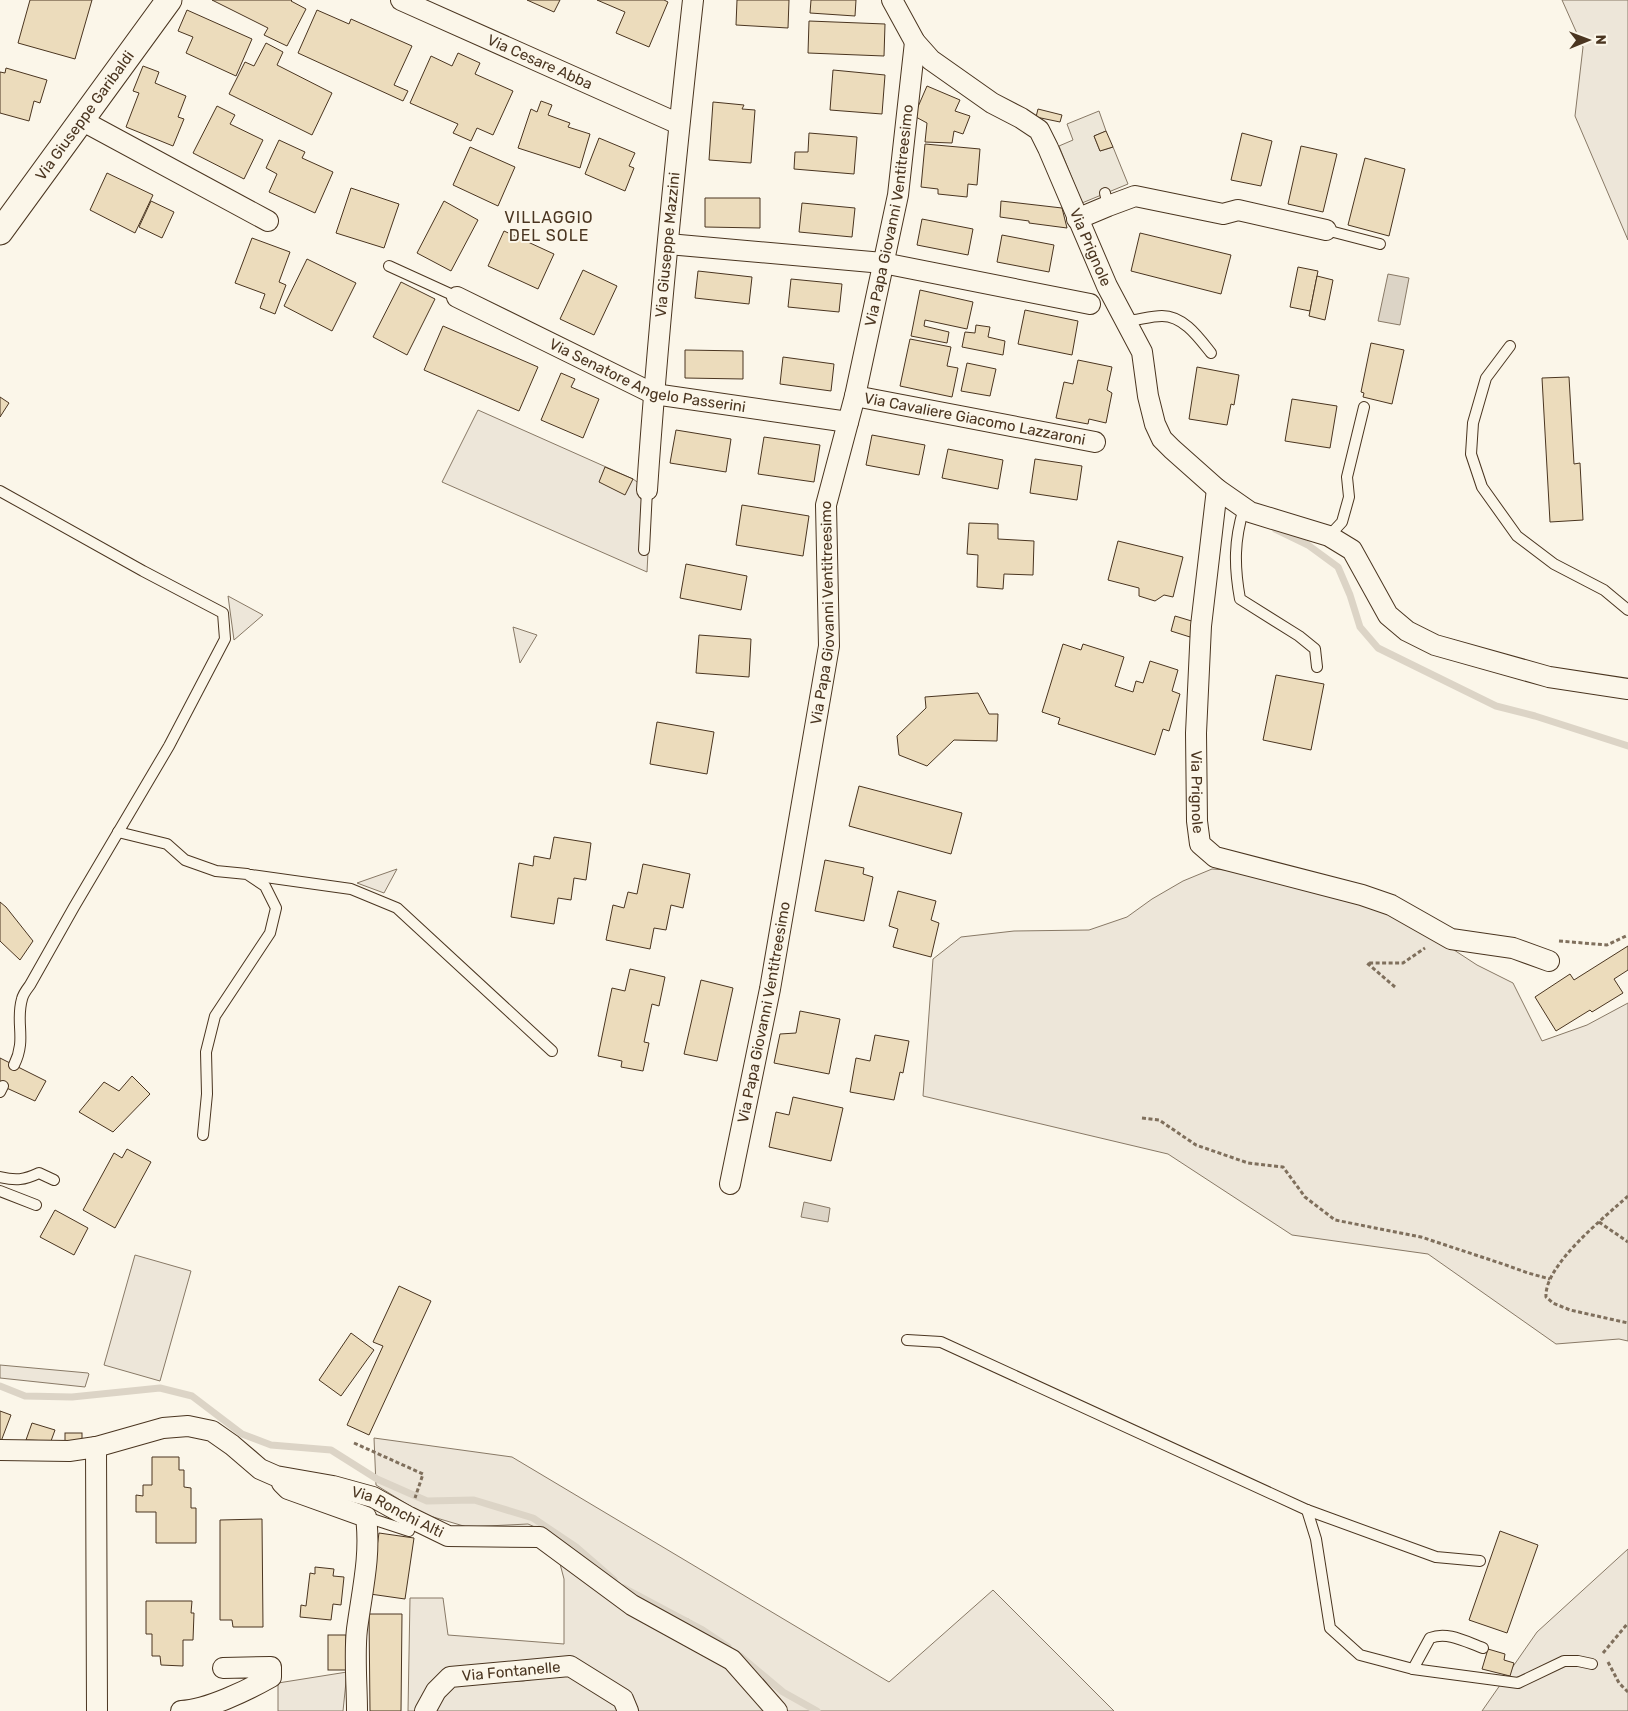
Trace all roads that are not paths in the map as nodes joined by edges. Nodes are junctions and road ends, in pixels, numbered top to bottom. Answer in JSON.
{"nodes":[{"id":1,"x":168,"y":0,"type":"edge"},
{"id":2,"x":401,"y":0,"type":"edge"},
{"id":3,"x":693,"y":0,"type":"edge"},
{"id":4,"x":892,"y":0,"type":"edge"},
{"id":5,"x":915,"y":42,"type":"junction"},
{"id":6,"x":81,"y":120,"type":"junction"},
{"id":7,"x":680,"y":124,"type":"junction"},
{"id":8,"x":1078,"y":219,"type":"junction"},
{"id":9,"x":268,"y":222,"type":"dead end"},
{"id":10,"x":1326,"y":230,"type":"joint"},
{"id":11,"x":0,"y":232,"type":"edge"},
{"id":12,"x":668,"y":244,"type":"junction"},
{"id":13,"x":1380,"y":244,"type":"dead end"},
{"id":14,"x":883,"y":263,"type":"junction"},
{"id":15,"x":389,"y":266,"type":"dead end"},
{"id":16,"x":457,"y":297,"type":"joint"},
{"id":17,"x":1090,"y":304,"type":"dead end"},
{"id":18,"x":1126,"y":321,"type":"junction"},
{"id":19,"x":1510,"y":346,"type":"dead end"},
{"id":20,"x":1211,"y":353,"type":"dead end"},
{"id":21,"x":654,"y":394,"type":"junction"},
{"id":22,"x":855,"y":396,"type":"junction"},
{"id":23,"x":1364,"y":407,"type":"dead end"},
{"id":24,"x":848,"y":422,"type":"junction"},
{"id":25,"x":1095,"y":442,"type":"dead end"},
{"id":26,"x":1217,"y":489,"type":"junction"},
{"id":27,"x":648,"y":490,"type":"joint"},
{"id":28,"x":0,"y":491,"type":"edge"},
{"id":29,"x":1244,"y":508,"type":"junction"},
{"id":30,"x":1330,"y":536,"type":"junction"},
{"id":31,"x":644,"y":550,"type":"dead end"},
{"id":32,"x":1628,"y":610,"type":"edge"},
{"id":33,"x":1317,"y":667,"type":"dead end"},
{"id":34,"x":1628,"y":689,"type":"edge"},
{"id":35,"x":118,"y":832,"type":"junction"},
{"id":36,"x":247,"y":874,"type":"junction"},
{"id":37,"x":1549,"y":961,"type":"dead end"},
{"id":38,"x":552,"y":1051,"type":"dead end"},
{"id":39,"x":14,"y":1065,"type":"dead end"},
{"id":40,"x":203,"y":1135,"type":"dead end"},
{"id":41,"x":0,"y":1177,"type":"edge"},
{"id":42,"x":54,"y":1180,"type":"dead end"},
{"id":43,"x":730,"y":1184,"type":"dead end"},
{"id":44,"x":0,"y":1191,"type":"edge"},
{"id":45,"x":36,"y":1205,"type":"dead end"},
{"id":46,"x":907,"y":1340,"type":"dead end"},
{"id":47,"x":96,"y":1447,"type":"junction"},
{"id":48,"x":0,"y":1450,"type":"edge"},
{"id":49,"x":276,"y":1476,"type":"junction"},
{"id":50,"x":1307,"y":1510,"type":"junction"},
{"id":51,"x":366,"y":1517,"type":"junction"},
{"id":52,"x":409,"y":1531,"type":"dead end"},
{"id":53,"x":1480,"y":1561,"type":"dead end"},
{"id":54,"x":1483,"y":1648,"type":"dead end"},
{"id":55,"x":1592,"y":1664,"type":"dead end"},
{"id":56,"x":224,"y":1668,"type":"dead end"},
{"id":57,"x":1413,"y":1669,"type":"junction"},
{"id":58,"x":97,"y":1711,"type":"edge"},
{"id":59,"x":181,"y":1711,"type":"edge"},
{"id":60,"x":357,"y":1711,"type":"edge"},
{"id":61,"x":426,"y":1711,"type":"edge"},
{"id":62,"x":628,"y":1711,"type":"edge"},
{"id":63,"x":777,"y":1711,"type":"edge"}],
"edges":[{"from":1,"to":6,"type":"street","name":"Via Giuseppe Garibaldi"},
{"from":2,"to":7,"type":"street","name":"Via Cesare Abba"},
{"from":3,"to":7,"type":"street","name":"Via Giuseppe Mazzini"},
{"from":4,"to":5,"type":"street"},
{"from":5,"to":8,"type":"street","name":"Via Prignole"},
{"from":5,"to":14,"type":"street","name":"Via Papa Giovanni Ventitreesimo"},
{"from":6,"to":9,"type":"street"},
{"from":6,"to":11,"type":"street","name":"Via Giuseppe Garibaldi"},
{"from":7,"to":12,"type":"street","name":"Via Giuseppe Mazzini"},
{"from":8,"to":10,"type":"street"},
{"from":8,"to":18,"type":"street","name":"Via Prignole"},
{"from":10,"to":13,"type":"lane"},
{"from":12,"to":14,"type":"street"},
{"from":12,"to":21,"type":"street","name":"Via Giuseppe Mazzini"},
{"from":14,"to":17,"type":"street"},
{"from":14,"to":22,"type":"street","name":"Via Papa Giovanni Ventitreesimo"},
{"from":15,"to":16,"type":"lane"},
{"from":16,"to":21,"type":"street","name":"Via Senatore Angelo Passerini"},
{"from":18,"to":20,"type":"lane"},
{"from":18,"to":26,"type":"street","name":"Via Prignole"},
{"from":19,"to":32,"type":"lane"},
{"from":21,"to":24,"type":"street","name":"Via Senatore Angelo Passerini"},
{"from":21,"to":27,"type":"street","name":"Via Giuseppe Mazzini"},
{"from":22,"to":24,"type":"street","name":"Via Papa Giovanni Ventitreesimo"},
{"from":22,"to":25,"type":"street","name":"Via Cavaliere Giacomo Lazzaroni"},
{"from":23,"to":30,"type":"lane"},
{"from":24,"to":43,"type":"street","name":"Via Papa Giovanni Ventitreesimo"},
{"from":26,"to":29,"type":"street","name":"Via Prignole"},
{"from":26,"to":37,"type":"street","name":"Via Prignole"},
{"from":27,"to":31,"type":"lane"},
{"from":28,"to":35,"type":"lane"},
{"from":29,"to":30,"type":"street","name":"Via Prignole"},
{"from":29,"to":33,"type":"lane"},
{"from":30,"to":34,"type":"street","name":"Via Prignole"},
{"from":35,"to":36,"type":"lane"},
{"from":35,"to":39,"type":"lane"},
{"from":36,"to":38,"type":"lane"},
{"from":36,"to":40,"type":"lane"},
{"from":41,"to":42,"type":"lane"},
{"from":44,"to":45,"type":"lane"},
{"from":46,"to":50,"type":"lane"},
{"from":47,"to":48,"type":"street","name":"Via Ronchi Alti"},
{"from":47,"to":49,"type":"street","name":"Via Ronchi Alti"},
{"from":47,"to":58,"type":"street"},
{"from":49,"to":51,"type":"street"},
{"from":49,"to":63,"type":"street","name":"Via Ronchi Alti"},
{"from":50,"to":53,"type":"lane"},
{"from":50,"to":57,"type":"lane"},
{"from":51,"to":52,"type":"lane"},
{"from":51,"to":60,"type":"street"},
{"from":54,"to":57,"type":"lane"},
{"from":55,"to":57,"type":"lane"},
{"from":56,"to":59,"type":"street"},
{"from":61,"to":62,"type":"street","name":"Via Fontanelle"}]}
